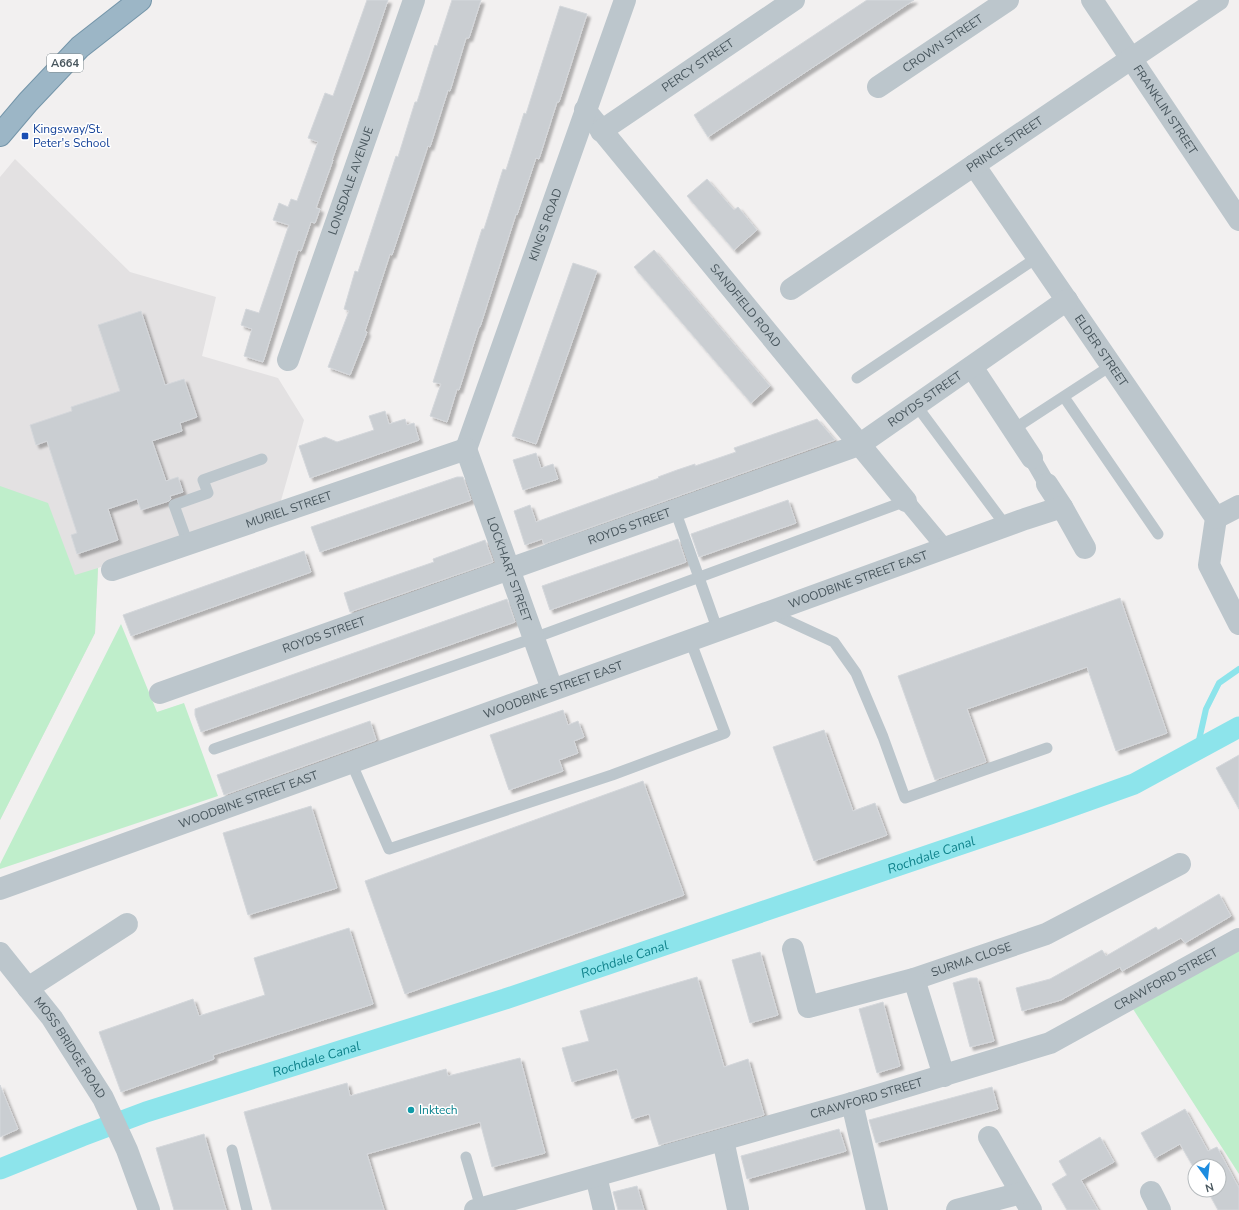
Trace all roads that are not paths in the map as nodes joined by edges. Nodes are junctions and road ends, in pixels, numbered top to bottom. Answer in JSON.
{"nodes":[{"id":1,"x":140,"y":0,"type":"edge"},
{"id":2,"x":414,"y":0,"type":"edge"},
{"id":3,"x":625,"y":0,"type":"edge"},
{"id":4,"x":794,"y":0,"type":"edge"},
{"id":5,"x":1008,"y":0,"type":"edge"},
{"id":6,"x":1092,"y":0,"type":"edge"},
{"id":7,"x":1218,"y":0,"type":"edge"},
{"id":8,"x":1131,"y":59,"type":"junction"},
{"id":9,"x":878,"y":87,"type":"dead end"},
{"id":10,"x":585,"y":110,"type":"junction"},
{"id":11,"x":601,"y":131,"type":"junction"},
{"id":12,"x":0,"y":135,"type":"edge"},
{"id":13,"x":974,"y":164,"type":"junction"},
{"id":14,"x":1236,"y":210,"type":"edge"},
{"id":15,"x":1038,"y":257,"type":"junction"},
{"id":16,"x":791,"y":289,"type":"dead end"},
{"id":17,"x":1068,"y":300,"type":"junction"},
{"id":18,"x":288,"y":360,"type":"dead end"},
{"id":19,"x":1112,"y":366,"type":"junction"},
{"id":20,"x":972,"y":367,"type":"junction"},
{"id":21,"x":856,"y":378,"type":"dead end"},
{"id":22,"x":1064,"y":397,"type":"junction"},
{"id":23,"x":916,"y":405,"type":"junction"},
{"id":24,"x":1014,"y":429,"type":"junction"},
{"id":25,"x":859,"y":445,"type":"junction"},
{"id":26,"x":466,"y":449,"type":"junction"},
{"id":27,"x":1032,"y":458,"type":"joint"},
{"id":28,"x":262,"y":459,"type":"dead end"},
{"id":29,"x":1047,"y":484,"type":"joint"},
{"id":30,"x":906,"y":501,"type":"junction"},
{"id":31,"x":1239,"y":506,"type":"edge"},
{"id":32,"x":1062,"y":507,"type":"junction"},
{"id":33,"x":675,"y":510,"type":"junction"},
{"id":34,"x":1216,"y":518,"type":"junction"},
{"id":35,"x":1006,"y":526,"type":"junction"},
{"id":36,"x":1158,"y":534,"type":"dead end"},
{"id":37,"x":188,"y":544,"type":"junction"},
{"id":38,"x":945,"y":548,"type":"junction"},
{"id":39,"x":1086,"y":548,"type":"dead end"},
{"id":40,"x":509,"y":568,"type":"junction"},
{"id":41,"x":112,"y":570,"type":"dead end"},
{"id":42,"x":700,"y":577,"type":"junction"},
{"id":43,"x":769,"y":612,"type":"junction"},
{"id":44,"x":1239,"y":624,"type":"edge"},
{"id":45,"x":718,"y":631,"type":"junction"},
{"id":46,"x":534,"y":638,"type":"junction"},
{"id":47,"x":690,"y":640,"type":"junction"},
{"id":48,"x":552,"y":689,"type":"junction"},
{"id":49,"x":160,"y":693,"type":"dead end"},
{"id":50,"x":1047,"y":748,"type":"dead end"},
{"id":51,"x":214,"y":749,"type":"dead end"},
{"id":52,"x":351,"y":762,"type":"junction"},
{"id":53,"x":1180,"y":864,"type":"dead end"},
{"id":54,"x":0,"y":888,"type":"edge"},
{"id":55,"x":128,"y":924,"type":"dead end"},
{"id":56,"x":1239,"y":939,"type":"edge"},
{"id":57,"x":793,"y":949,"type":"dead end"},
{"id":58,"x":0,"y":953,"type":"edge"},
{"id":59,"x":914,"y":979,"type":"junction"},
{"id":60,"x":28,"y":988,"type":"junction"},
{"id":61,"x":944,"y":1076,"type":"junction"},
{"id":62,"x":852,"y":1103,"type":"junction"},
{"id":63,"x":989,"y":1137,"type":"dead end"},
{"id":64,"x":723,"y":1140,"type":"junction"},
{"id":65,"x":232,"y":1150,"type":"dead end"},
{"id":66,"x":466,"y":1157,"type":"dead end"},
{"id":67,"x":596,"y":1176,"type":"junction"},
{"id":68,"x":1026,"y":1201,"type":"edge"},
{"id":69,"x":478,"y":1209,"type":"edge"},
{"id":70,"x":738,"y":1209,"type":"dead end"},
{"id":71,"x":149,"y":1210,"type":"edge"},
{"id":72,"x":247,"y":1210,"type":"edge"},
{"id":73,"x":604,"y":1210,"type":"edge"},
{"id":74,"x":877,"y":1210,"type":"edge"},
{"id":75,"x":957,"y":1210,"type":"edge"}],
"edges":[{"from":1,"to":12,"type":"highway","number":"A664"},
{"from":2,"to":18,"type":"street","name":"LONSDALE AVENUE"},
{"from":3,"to":10,"type":"street","name":"KING'S ROAD"},
{"from":4,"to":11,"type":"street","name":"PERCY STREET"},
{"from":5,"to":9,"type":"street","name":"CROWN STREET"},
{"from":6,"to":8,"type":"street","name":"FRANKLIN STREET"},
{"from":7,"to":8,"type":"street","name":"PRINCE STREET"},
{"from":8,"to":13,"type":"street","name":"PRINCE STREET"},
{"from":8,"to":14,"type":"street","name":"FRANKLIN STREET"},
{"from":10,"to":11,"type":"street","name":"SANDFIELD ROAD"},
{"from":10,"to":26,"type":"street","name":"KING'S ROAD"},
{"from":11,"to":25,"type":"street","name":"SANDFIELD ROAD"},
{"from":13,"to":15,"type":"street","name":"ELDER STREET"},
{"from":13,"to":16,"type":"street","name":"PRINCE STREET"},
{"from":15,"to":17,"type":"street","name":"ELDER STREET"},
{"from":15,"to":21,"type":"lane"},
{"from":17,"to":19,"type":"street","name":"ELDER STREET"},
{"from":17,"to":20,"type":"street","name":"ROYDS STREET"},
{"from":19,"to":22,"type":"lane"},
{"from":19,"to":34,"type":"street","name":"ELDER STREET"},
{"from":20,"to":23,"type":"street","name":"ROYDS STREET"},
{"from":20,"to":24,"type":"street"},
{"from":22,"to":24,"type":"lane"},
{"from":22,"to":36,"type":"lane"},
{"from":23,"to":25,"type":"street","name":"ROYDS STREET"},
{"from":23,"to":35,"type":"lane"},
{"from":24,"to":27,"type":"street"},
{"from":25,"to":30,"type":"street","name":"SANDFIELD ROAD"},
{"from":25,"to":33,"type":"street","name":"ROYDS STREET"},
{"from":26,"to":37,"type":"street","name":"MURIEL STREET"},
{"from":26,"to":40,"type":"street","name":"LOCKHART STREET"},
{"from":27,"to":29,"type":"street"},
{"from":28,"to":37,"type":"lane"},
{"from":29,"to":32,"type":"street"},
{"from":30,"to":38,"type":"street"},
{"from":30,"to":42,"type":"lane"},
{"from":31,"to":34,"type":"street"},
{"from":32,"to":35,"type":"street","name":"WOODBINE STREET EAST"},
{"from":32,"to":39,"type":"street"},
{"from":33,"to":40,"type":"street","name":"ROYDS STREET"},
{"from":33,"to":42,"type":"lane"},
{"from":34,"to":44,"type":"street"},
{"from":35,"to":38,"type":"street","name":"WOODBINE STREET EAST"},
{"from":37,"to":41,"type":"street","name":"MURIEL STREET"},
{"from":38,"to":43,"type":"street","name":"WOODBINE STREET EAST"},
{"from":40,"to":46,"type":"street","name":"LOCKHART STREET"},
{"from":40,"to":49,"type":"street","name":"ROYDS STREET"},
{"from":42,"to":45,"type":"lane"},
{"from":42,"to":46,"type":"lane"},
{"from":43,"to":45,"type":"street","name":"WOODBINE STREET EAST"},
{"from":43,"to":50,"type":"lane"},
{"from":45,"to":47,"type":"street","name":"WOODBINE STREET EAST"},
{"from":46,"to":48,"type":"street","name":"LOCKHART STREET"},
{"from":46,"to":51,"type":"lane"},
{"from":47,"to":48,"type":"street","name":"WOODBINE STREET EAST"},
{"from":47,"to":52,"type":"lane"},
{"from":48,"to":52,"type":"street","name":"WOODBINE STREET EAST"},
{"from":52,"to":54,"type":"street","name":"WOODBINE STREET EAST"},
{"from":53,"to":59,"type":"street","name":"SURMA CLOSE"},
{"from":55,"to":60,"type":"street"},
{"from":56,"to":61,"type":"street","name":"CRAWFORD STREET"},
{"from":57,"to":59,"type":"street","name":"SURMA CLOSE"},
{"from":58,"to":60,"type":"street","name":"MOSS BRIDGE ROAD"},
{"from":59,"to":61,"type":"street"},
{"from":60,"to":71,"type":"street","name":"MOSS BRIDGE ROAD"},
{"from":61,"to":62,"type":"street","name":"CRAWFORD STREET"},
{"from":62,"to":64,"type":"street","name":"CRAWFORD STREET"},
{"from":62,"to":74,"type":"street"},
{"from":63,"to":68,"type":"street"},
{"from":64,"to":67,"type":"street","name":"CRAWFORD STREET"},
{"from":64,"to":70,"type":"street"},
{"from":65,"to":72,"type":"lane"},
{"from":66,"to":69,"type":"lane"},
{"from":67,"to":69,"type":"street","name":"CRAWFORD STREET"},
{"from":67,"to":73,"type":"street"},
{"from":68,"to":75,"type":"street"}]}
